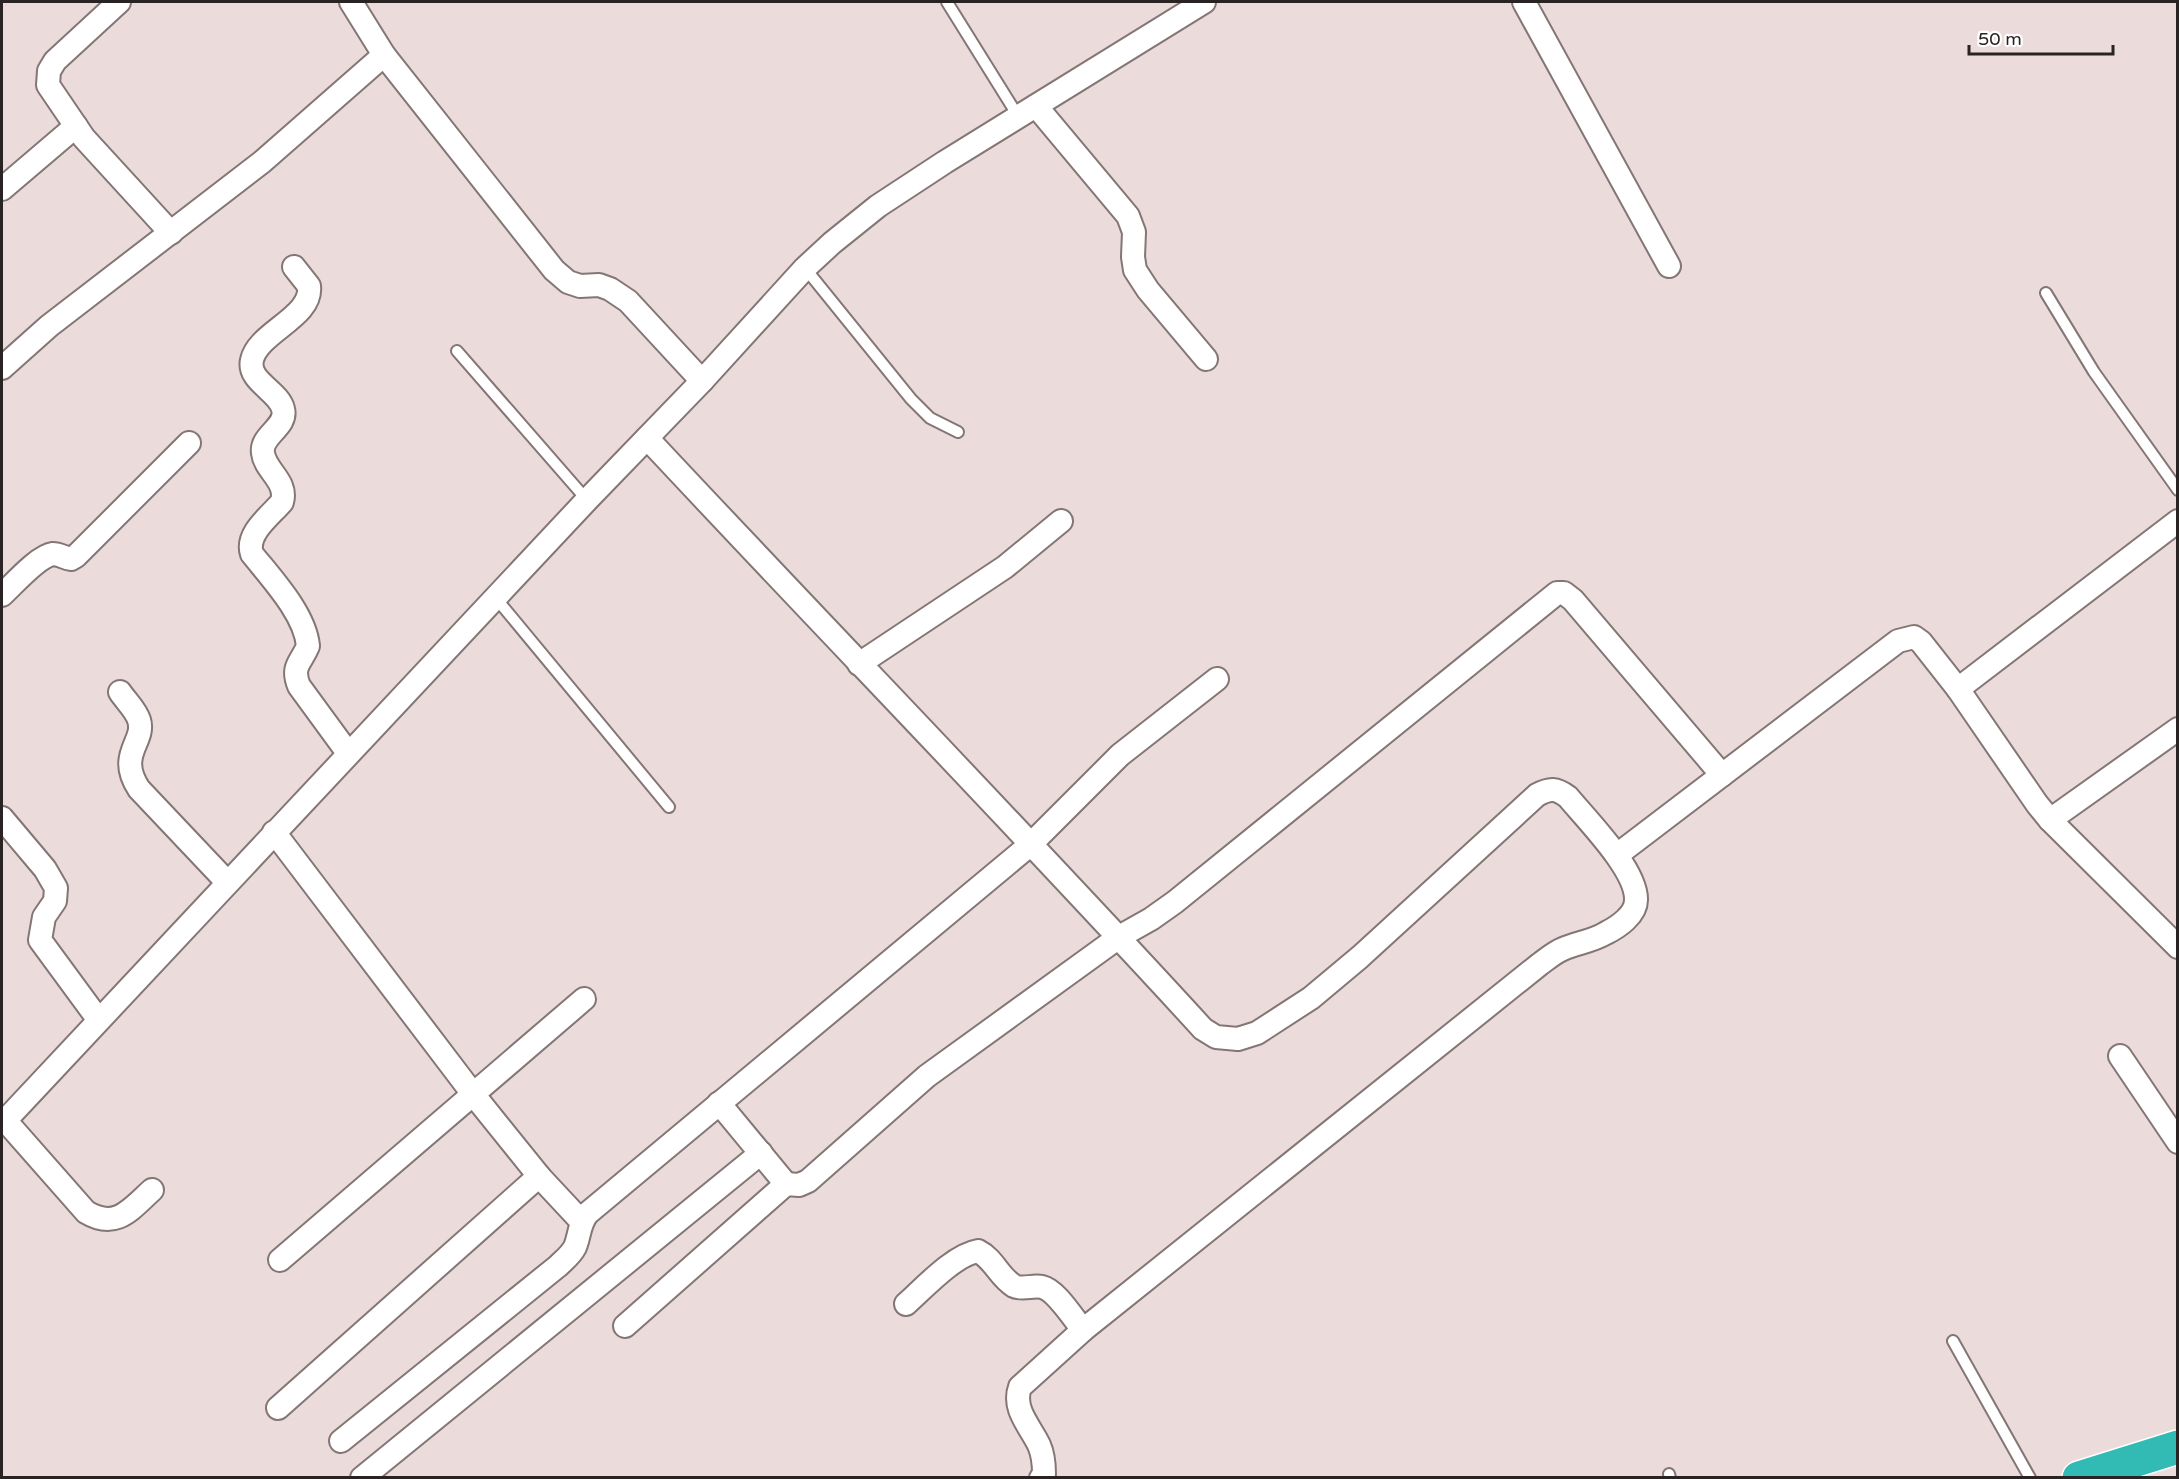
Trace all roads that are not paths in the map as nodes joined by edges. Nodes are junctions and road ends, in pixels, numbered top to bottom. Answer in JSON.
{"nodes":[{"id":1,"x":119,"y":2,"type":"edge"},
{"id":2,"x":351,"y":2,"type":"edge"},
{"id":3,"x":947,"y":2,"type":"edge"},
{"id":4,"x":1204,"y":2,"type":"edge"},
{"id":5,"x":1524,"y":2,"type":"edge"},
{"id":6,"x":384,"y":55,"type":"junction"},
{"id":7,"x":1027,"y":111,"type":"junction"},
{"id":8,"x":76,"y":126,"type":"junction"},
{"id":9,"x":2,"y":189,"type":"edge"},
{"id":10,"x":171,"y":233,"type":"junction"},
{"id":11,"x":1669,"y":266,"type":"dead end"},
{"id":12,"x":294,"y":267,"type":"dead end"},
{"id":13,"x":805,"y":268,"type":"junction"},
{"id":14,"x":2046,"y":293,"type":"dead end"},
{"id":15,"x":457,"y":351,"type":"dead end"},
{"id":16,"x":1206,"y":359,"type":"dead end"},
{"id":17,"x":2,"y":368,"type":"edge"},
{"id":18,"x":702,"y":381,"type":"junction"},
{"id":19,"x":958,"y":432,"type":"dead end"},
{"id":20,"x":647,"y":438,"type":"junction"},
{"id":21,"x":189,"y":443,"type":"dead end"},
{"id":22,"x":2178,"y":490,"type":"edge"},
{"id":23,"x":587,"y":500,"type":"junction"},
{"id":24,"x":1061,"y":521,"type":"dead end"},
{"id":25,"x":2178,"y":521,"type":"edge"},
{"id":26,"x":2,"y":595,"type":"edge"},
{"id":27,"x":495,"y":597,"type":"junction"},
{"id":28,"x":859,"y":664,"type":"junction"},
{"id":29,"x":1217,"y":679,"type":"dead end"},
{"id":30,"x":1958,"y":689,"type":"junction"},
{"id":31,"x":120,"y":692,"type":"dead end"},
{"id":32,"x":2178,"y":729,"type":"edge"},
{"id":33,"x":348,"y":753,"type":"junction"},
{"id":34,"x":1722,"y":775,"type":"junction"},
{"id":35,"x":669,"y":807,"type":"dead end"},
{"id":36,"x":2,"y":818,"type":"edge"},
{"id":37,"x":2050,"y":820,"type":"junction"},
{"id":38,"x":274,"y":832,"type":"junction"},
{"id":39,"x":1030,"y":844,"type":"junction"},
{"id":40,"x":1617,"y":855,"type":"junction"},
{"id":41,"x":227,"y":882,"type":"junction"},
{"id":42,"x":1119,"y":936,"type":"junction"},
{"id":43,"x":2178,"y":947,"type":"edge"},
{"id":44,"x":584,"y":999,"type":"dead end"},
{"id":45,"x":98,"y":1019,"type":"junction"},
{"id":46,"x":2120,"y":1056,"type":"dead end"},
{"id":47,"x":473,"y":1094,"type":"junction"},
{"id":48,"x":719,"y":1103,"type":"junction"},
{"id":49,"x":3,"y":1122,"type":"edge"},
{"id":50,"x":2178,"y":1142,"type":"edge"},
{"id":51,"x":760,"y":1153,"type":"junction"},
{"id":52,"x":539,"y":1176,"type":"junction"},
{"id":53,"x":786,"y":1184,"type":"junction"},
{"id":54,"x":152,"y":1190,"type":"dead end"},
{"id":55,"x":581,"y":1221,"type":"junction"},
{"id":56,"x":280,"y":1260,"type":"dead end"},
{"id":57,"x":906,"y":1304,"type":"dead end"},
{"id":58,"x":625,"y":1326,"type":"dead end"},
{"id":59,"x":1083,"y":1330,"type":"junction"},
{"id":60,"x":1953,"y":1341,"type":"dead end"},
{"id":61,"x":278,"y":1408,"type":"dead end"},
{"id":62,"x":341,"y":1441,"type":"dead end"},
{"id":63,"x":2178,"y":1447,"type":"edge"},
{"id":64,"x":362,"y":1478,"type":"edge"},
{"id":65,"x":1041,"y":1478,"type":"edge"},
{"id":66,"x":2030,"y":1478,"type":"edge"},
{"id":67,"x":2079,"y":1478,"type":"edge"}],
"edges":[{"from":1,"to":8,"type":"street"},
{"from":2,"to":6,"type":"street"},
{"from":3,"to":7,"type":"lane"},
{"from":4,"to":7,"type":"street"},
{"from":5,"to":11,"type":"street"},
{"from":6,"to":10,"type":"street"},
{"from":6,"to":18,"type":"street"},
{"from":7,"to":13,"type":"street"},
{"from":7,"to":16,"type":"street"},
{"from":8,"to":9,"type":"street"},
{"from":8,"to":10,"type":"street"},
{"from":10,"to":17,"type":"street"},
{"from":12,"to":33,"type":"street"},
{"from":13,"to":18,"type":"street"},
{"from":13,"to":19,"type":"lane"},
{"from":14,"to":22,"type":"lane"},
{"from":15,"to":23,"type":"lane"},
{"from":18,"to":20,"type":"street"},
{"from":20,"to":23,"type":"street"},
{"from":20,"to":28,"type":"street"},
{"from":21,"to":26,"type":"street"},
{"from":23,"to":27,"type":"street"},
{"from":24,"to":28,"type":"street"},
{"from":25,"to":30,"type":"street"},
{"from":27,"to":33,"type":"street"},
{"from":27,"to":35,"type":"lane"},
{"from":28,"to":39,"type":"street"},
{"from":29,"to":39,"type":"street"},
{"from":30,"to":34,"type":"street"},
{"from":30,"to":37,"type":"street"},
{"from":31,"to":41,"type":"street"},
{"from":32,"to":37,"type":"street"},
{"from":33,"to":38,"type":"street"},
{"from":34,"to":40,"type":"street"},
{"from":34,"to":42,"type":"street"},
{"from":36,"to":45,"type":"street"},
{"from":37,"to":43,"type":"street"},
{"from":38,"to":41,"type":"street"},
{"from":38,"to":47,"type":"street"},
{"from":39,"to":42,"type":"street"},
{"from":39,"to":48,"type":"street"},
{"from":40,"to":42,"type":"street"},
{"from":40,"to":59,"type":"street"},
{"from":41,"to":45,"type":"street"},
{"from":42,"to":53,"type":"street"},
{"from":44,"to":47,"type":"street"},
{"from":45,"to":49,"type":"street"},
{"from":46,"to":50,"type":"street"},
{"from":47,"to":52,"type":"street"},
{"from":47,"to":56,"type":"street"},
{"from":48,"to":51,"type":"street"},
{"from":48,"to":55,"type":"street"},
{"from":49,"to":54,"type":"street"},
{"from":51,"to":53,"type":"street"},
{"from":51,"to":64,"type":"street"},
{"from":52,"to":55,"type":"street"},
{"from":52,"to":61,"type":"street"},
{"from":53,"to":58,"type":"street"},
{"from":55,"to":62,"type":"street"},
{"from":57,"to":59,"type":"street"},
{"from":59,"to":65,"type":"street"},
{"from":60,"to":66,"type":"lane"},
{"from":63,"to":67,"type":"highway"}]}
